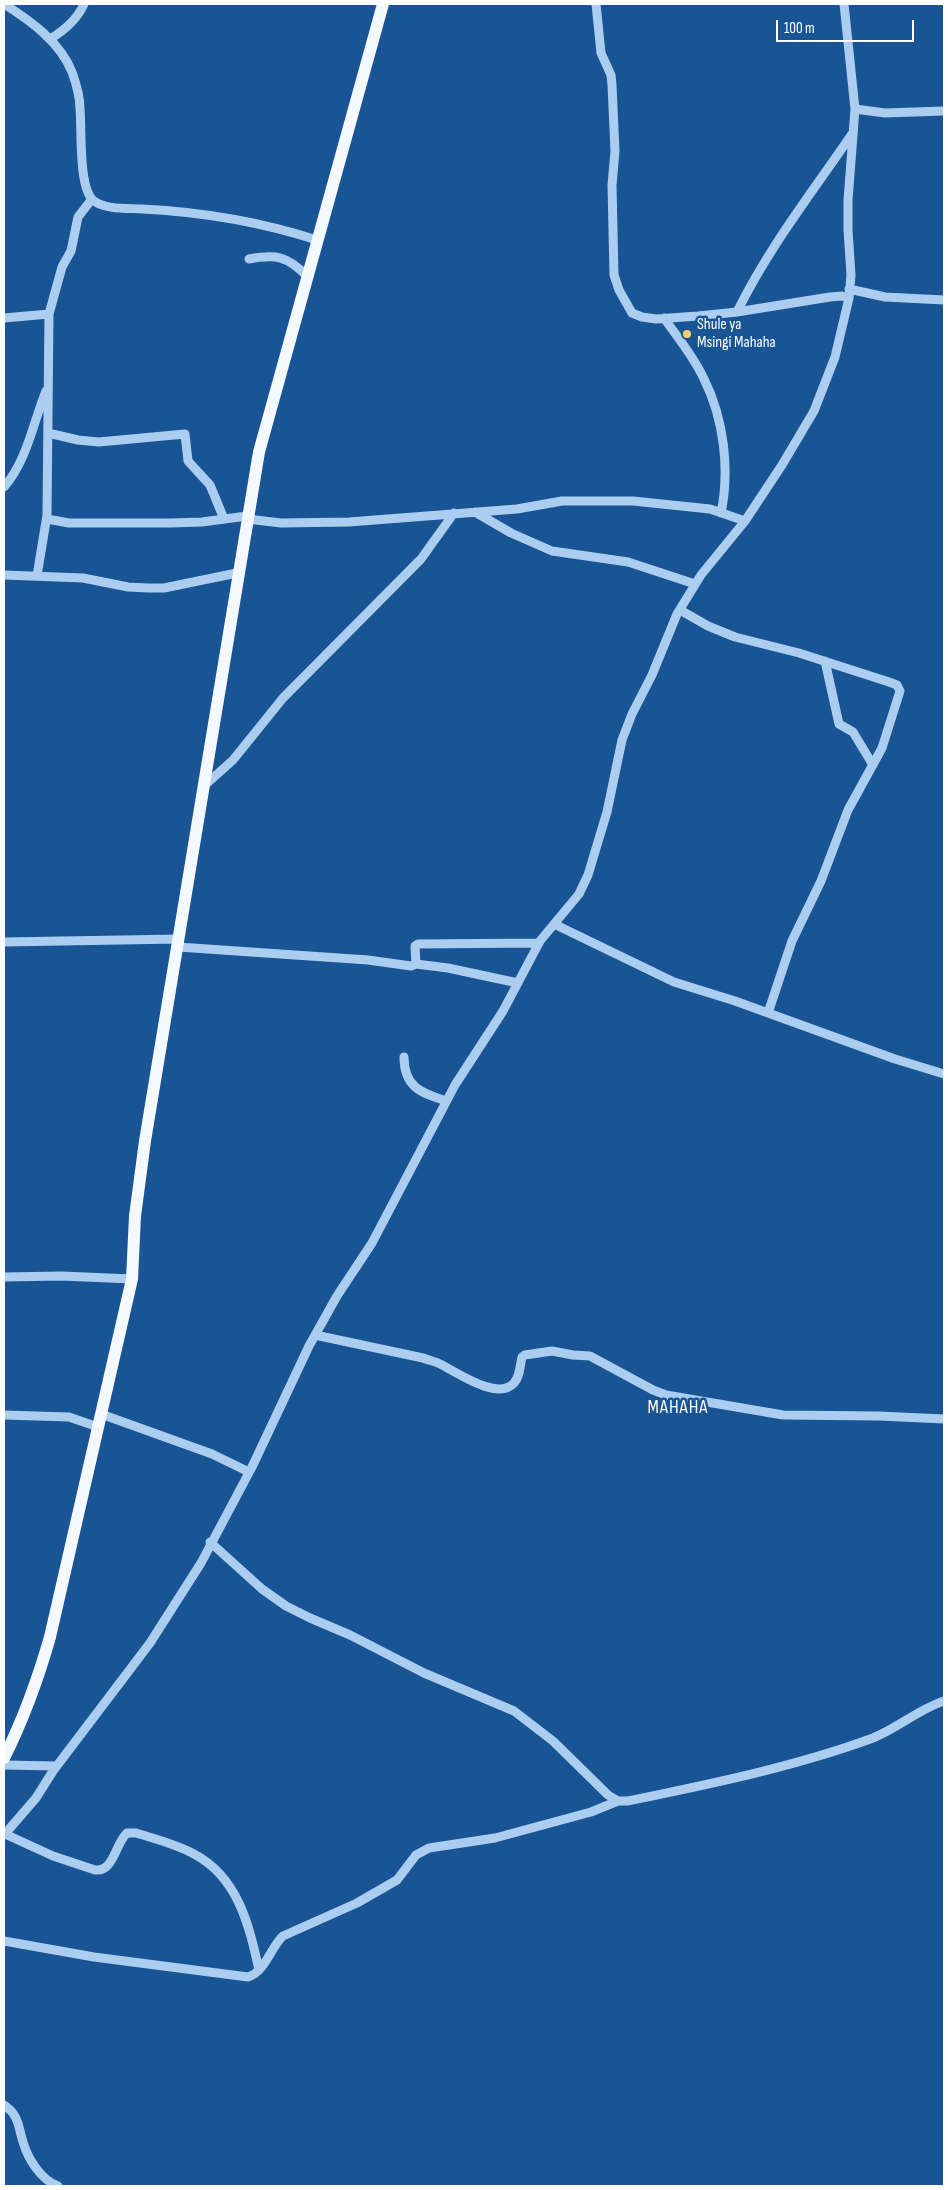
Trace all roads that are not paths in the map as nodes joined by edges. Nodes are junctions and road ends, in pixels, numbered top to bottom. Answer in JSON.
{"nodes":[{"id":1,"x":4,"y":4,"type":"edge"},
{"id":2,"x":84,"y":4,"type":"edge"},
{"id":3,"x":383,"y":4,"type":"edge"},
{"id":4,"x":596,"y":4,"type":"edge"},
{"id":5,"x":844,"y":4,"type":"edge"},
{"id":6,"x":50,"y":39,"type":"junction"},
{"id":7,"x":855,"y":109,"type":"junction"},
{"id":8,"x":944,"y":110,"type":"edge"},
{"id":9,"x":853,"y":133,"type":"junction"},
{"id":10,"x":92,"y":199,"type":"junction"},
{"id":11,"x":317,"y":240,"type":"junction"},
{"id":12,"x":249,"y":259,"type":"dead end"},
{"id":13,"x":307,"y":276,"type":"junction"},
{"id":14,"x":849,"y":294,"type":"junction"},
{"id":15,"x":944,"y":300,"type":"edge"},
{"id":16,"x":737,"y":312,"type":"junction"},
{"id":17,"x":49,"y":314,"type":"junction"},
{"id":18,"x":4,"y":318,"type":"edge"},
{"id":19,"x":664,"y":318,"type":"junction"},
{"id":20,"x":49,"y":384,"type":"junction"},
{"id":21,"x":48,"y":433,"type":"junction"},
{"id":22,"x":4,"y":487,"type":"edge"},
{"id":23,"x":475,"y":512,"type":"junction"},
{"id":24,"x":454,"y":513,"type":"junction"},
{"id":25,"x":721,"y":513,"type":"junction"},
{"id":26,"x":247,"y":518,"type":"junction"},
{"id":27,"x":47,"y":519,"type":"junction"},
{"id":28,"x":224,"y":520,"type":"junction"},
{"id":29,"x":744,"y":521,"type":"junction"},
{"id":30,"x":237,"y":573,"type":"junction"},
{"id":31,"x":4,"y":575,"type":"edge"},
{"id":32,"x":37,"y":576,"type":"junction"},
{"id":33,"x":695,"y":584,"type":"junction"},
{"id":34,"x":680,"y":610,"type":"junction"},
{"id":35,"x":825,"y":661,"type":"junction"},
{"id":36,"x":873,"y":765,"type":"junction"},
{"id":37,"x":204,"y":786,"type":"junction"},
{"id":38,"x":554,"y":924,"type":"junction"},
{"id":39,"x":4,"y":942,"type":"edge"},
{"id":40,"x":179,"y":943,"type":"junction"},
{"id":41,"x":540,"y":943,"type":"junction"},
{"id":42,"x":416,"y":964,"type":"junction"},
{"id":43,"x":518,"y":983,"type":"junction"},
{"id":44,"x":768,"y":1013,"type":"junction"},
{"id":45,"x":404,"y":1057,"type":"dead end"},
{"id":46,"x":944,"y":1074,"type":"edge"},
{"id":47,"x":446,"y":1101,"type":"junction"},
{"id":48,"x":4,"y":1278,"type":"edge"},
{"id":49,"x":132,"y":1279,"type":"junction"},
{"id":50,"x":315,"y":1335,"type":"junction"},
{"id":51,"x":101,"y":1414,"type":"junction"},
{"id":52,"x":4,"y":1415,"type":"edge"},
{"id":53,"x":944,"y":1419,"type":"edge"},
{"id":54,"x":98,"y":1427,"type":"junction"},
{"id":55,"x":249,"y":1472,"type":"junction"},
{"id":56,"x":210,"y":1542,"type":"junction"},
{"id":57,"x":944,"y":1701,"type":"edge"},
{"id":58,"x":4,"y":1758,"type":"edge"},
{"id":59,"x":4,"y":1765,"type":"edge"},
{"id":60,"x":56,"y":1766,"type":"junction"},
{"id":61,"x":618,"y":1801,"type":"junction"},
{"id":62,"x":4,"y":1834,"type":"edge"},
{"id":63,"x":4,"y":1941,"type":"edge"},
{"id":64,"x":260,"y":1970,"type":"junction"},
{"id":65,"x":4,"y":2105,"type":"edge"},
{"id":66,"x":58,"y":2186,"type":"edge"}],
"edges":[{"from":1,"to":6,"type":"street"},
{"from":2,"to":6,"type":"street"},
{"from":3,"to":11,"type":"main road"},
{"from":4,"to":19,"type":"street"},
{"from":5,"to":7,"type":"street"},
{"from":6,"to":10,"type":"street"},
{"from":7,"to":8,"type":"street"},
{"from":7,"to":9,"type":"street"},
{"from":9,"to":14,"type":"street"},
{"from":9,"to":16,"type":"street"},
{"from":10,"to":11,"type":"street"},
{"from":10,"to":17,"type":"street"},
{"from":11,"to":13,"type":"main road"},
{"from":12,"to":13,"type":"street"},
{"from":13,"to":26,"type":"main road"},
{"from":14,"to":15,"type":"street"},
{"from":14,"to":16,"type":"street"},
{"from":14,"to":29,"type":"street"},
{"from":16,"to":19,"type":"street"},
{"from":17,"to":18,"type":"street"},
{"from":17,"to":20,"type":"street"},
{"from":19,"to":25,"type":"street"},
{"from":20,"to":21,"type":"street"},
{"from":20,"to":22,"type":"street"},
{"from":21,"to":27,"type":"street"},
{"from":21,"to":28,"type":"street"},
{"from":23,"to":24,"type":"street"},
{"from":23,"to":25,"type":"street"},
{"from":23,"to":33,"type":"street"},
{"from":24,"to":26,"type":"street"},
{"from":24,"to":37,"type":"street"},
{"from":25,"to":29,"type":"street"},
{"from":26,"to":28,"type":"street"},
{"from":26,"to":30,"type":"main road"},
{"from":27,"to":28,"type":"street"},
{"from":27,"to":32,"type":"street"},
{"from":29,"to":33,"type":"street"},
{"from":30,"to":32,"type":"street"},
{"from":30,"to":37,"type":"main road"},
{"from":31,"to":32,"type":"street"},
{"from":33,"to":34,"type":"street"},
{"from":34,"to":35,"type":"street"},
{"from":34,"to":38,"type":"street"},
{"from":35,"to":36,"type":"street"},
{"from":35,"to":36,"type":"street"},
{"from":36,"to":44,"type":"street"},
{"from":37,"to":40,"type":"main road"},
{"from":38,"to":41,"type":"street"},
{"from":38,"to":44,"type":"street"},
{"from":39,"to":40,"type":"street"},
{"from":40,"to":42,"type":"street"},
{"from":40,"to":49,"type":"main road"},
{"from":41,"to":42,"type":"street"},
{"from":41,"to":43,"type":"street"},
{"from":42,"to":43,"type":"street"},
{"from":43,"to":47,"type":"street"},
{"from":44,"to":46,"type":"street"},
{"from":45,"to":47,"type":"street"},
{"from":47,"to":50,"type":"street"},
{"from":48,"to":49,"type":"street"},
{"from":49,"to":51,"type":"main road"},
{"from":50,"to":53,"type":"street"},
{"from":50,"to":55,"type":"street"},
{"from":51,"to":54,"type":"main road"},
{"from":51,"to":55,"type":"street"},
{"from":52,"to":54,"type":"street"},
{"from":54,"to":58,"type":"main road"},
{"from":55,"to":56,"type":"street"},
{"from":56,"to":60,"type":"street"},
{"from":56,"to":61,"type":"street"},
{"from":57,"to":61,"type":"street"},
{"from":59,"to":60,"type":"street"},
{"from":60,"to":62,"type":"street"},
{"from":61,"to":64,"type":"street"},
{"from":62,"to":64,"type":"street"},
{"from":63,"to":64,"type":"street"},
{"from":65,"to":66,"type":"street"}]}
